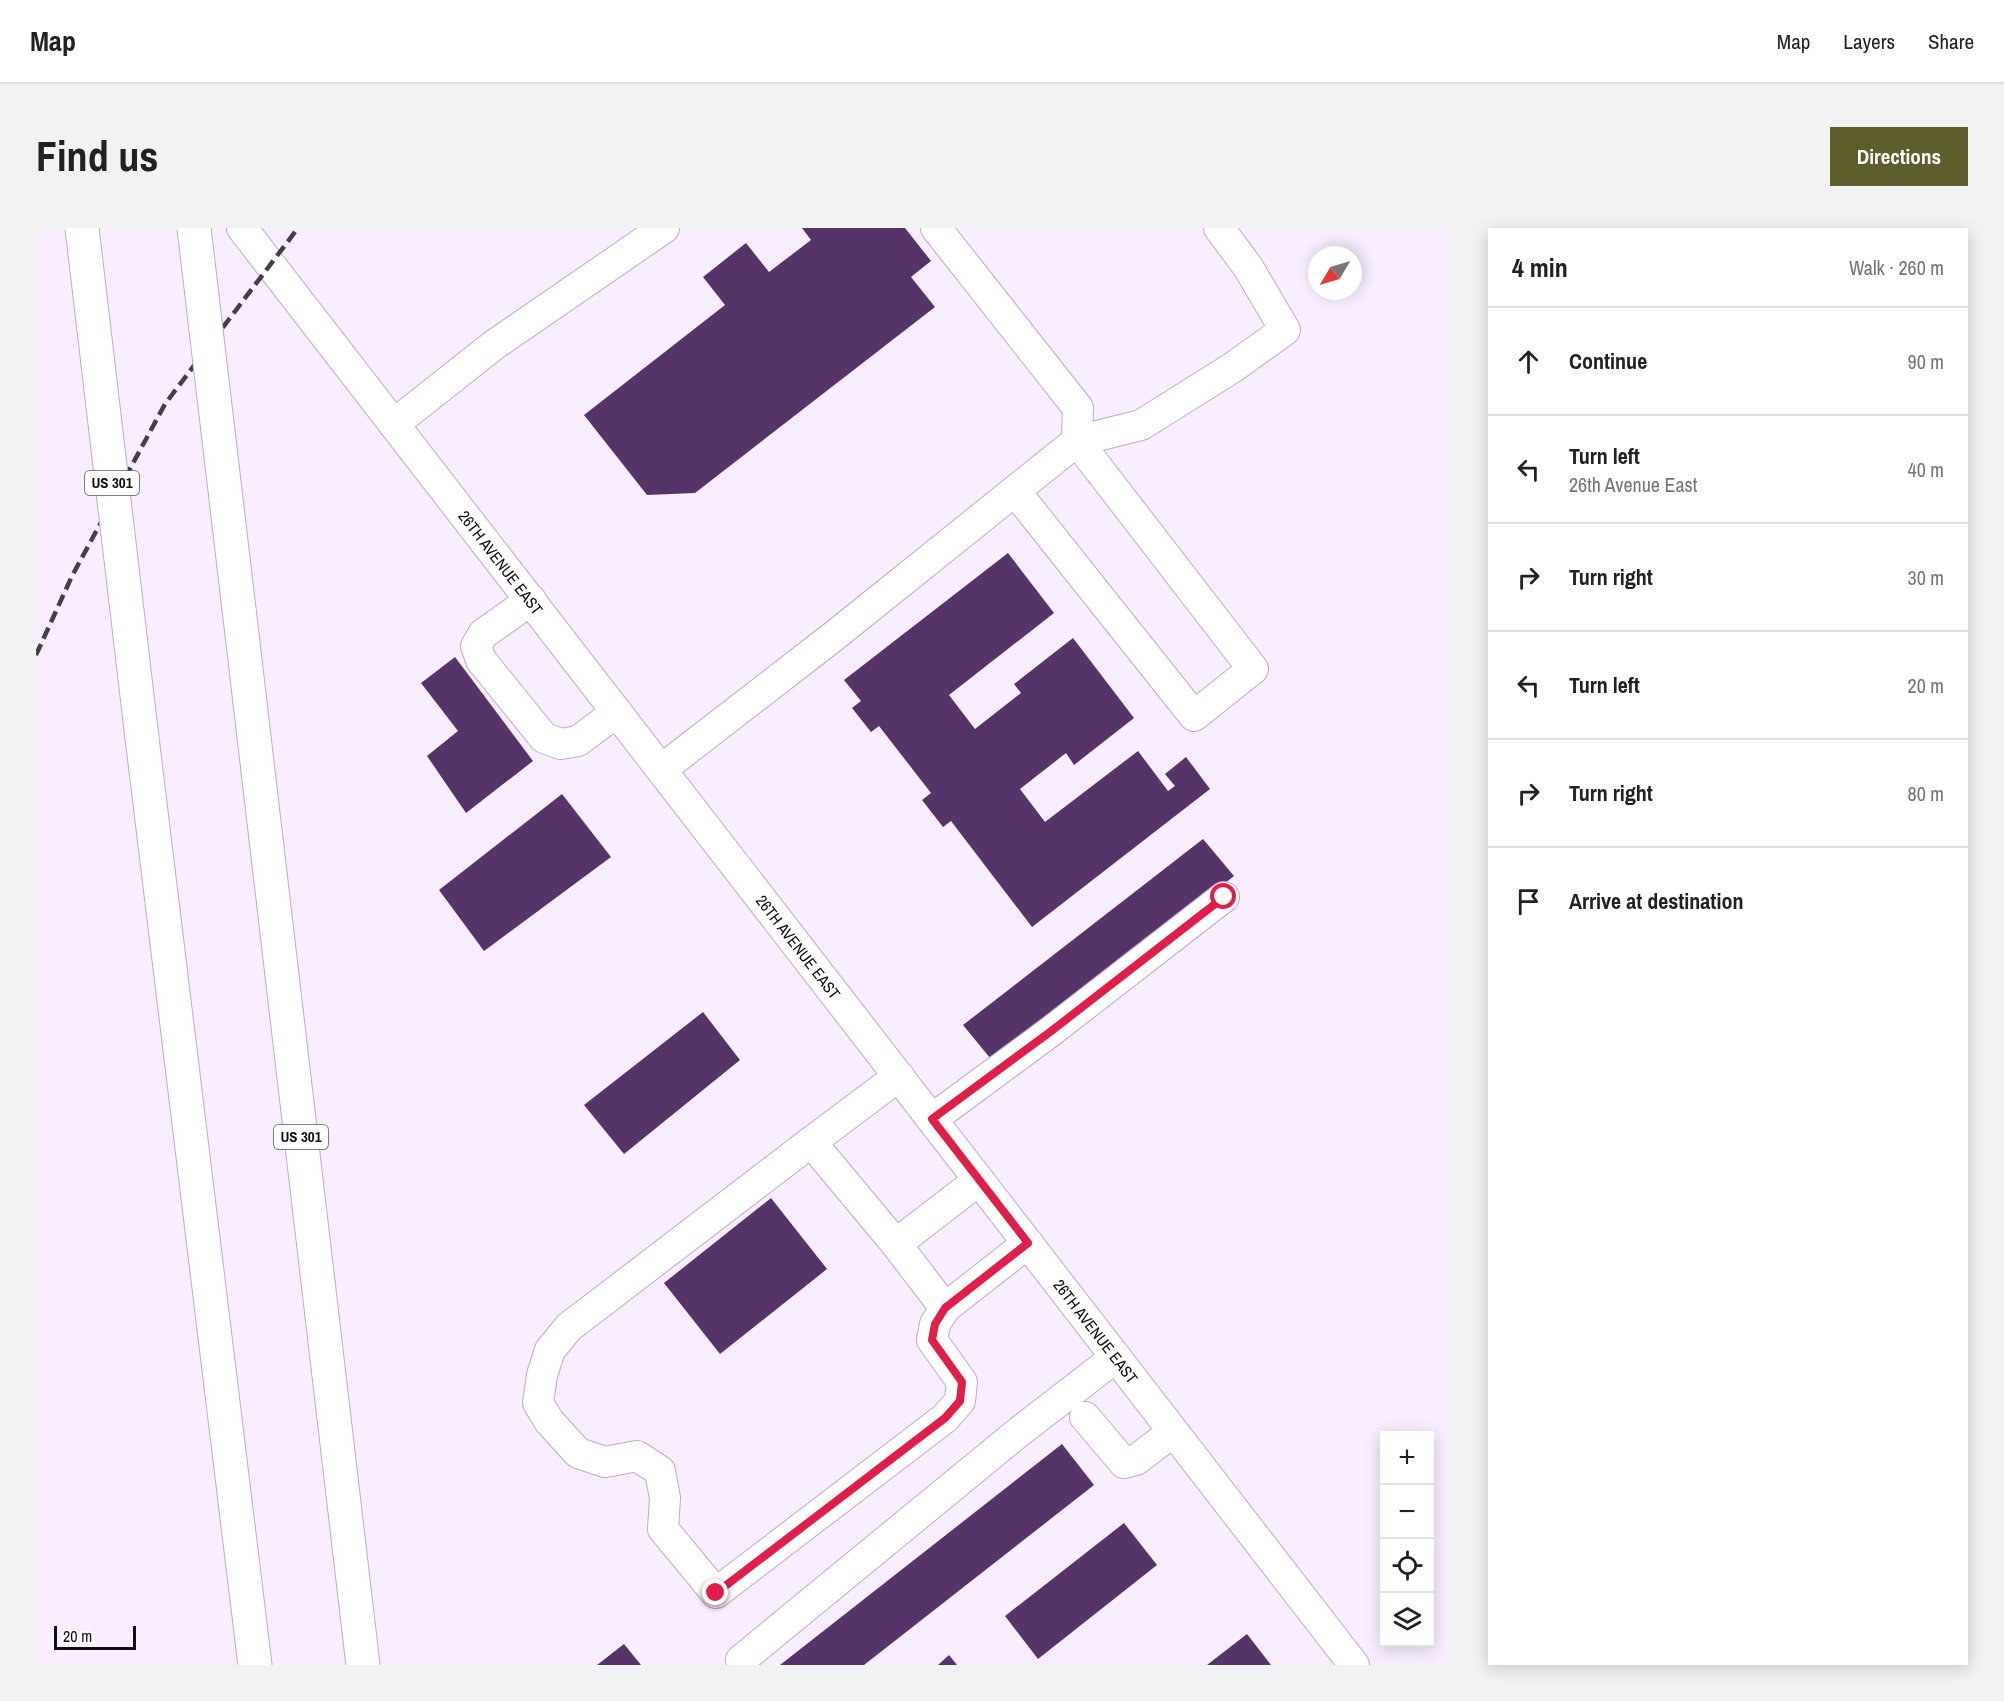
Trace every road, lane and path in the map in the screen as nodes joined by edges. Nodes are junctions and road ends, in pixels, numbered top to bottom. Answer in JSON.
{"nodes":[{"id":1,"x":82,"y":228,"type":"edge"},
{"id":2,"x":194,"y":228,"type":"edge"},
{"id":3,"x":242,"y":228,"type":"edge"},
{"id":4,"x":664,"y":228,"type":"edge"},
{"id":5,"x":936,"y":228,"type":"edge"},
{"id":6,"x":1219,"y":228,"type":"edge"},
{"id":7,"x":394,"y":424,"type":"junction"},
{"id":8,"x":1077,"y":441,"type":"junction"},
{"id":9,"x":1016,"y":491,"type":"junction"},
{"id":10,"x":531,"y":600,"type":"junction"},
{"id":11,"x":617,"y":712,"type":"junction"},
{"id":12,"x":662,"y":769,"type":"junction"},
{"id":13,"x":1224,"y":897,"type":"dead end"},
{"id":14,"x":899,"y":1076,"type":"junction"},
{"id":15,"x":932,"y":1119,"type":"junction"},
{"id":16,"x":811,"y":1142,"type":"junction"},
{"id":17,"x":979,"y":1180,"type":"junction"},
{"id":18,"x":1028,"y":1243,"type":"junction"},
{"id":19,"x":896,"y":1244,"type":"junction"},
{"id":20,"x":945,"y":1308,"type":"junction"},
{"id":21,"x":1116,"y":1357,"type":"junction"},
{"id":22,"x":1085,"y":1417,"type":"dead end"},
{"id":23,"x":1173,"y":1432,"type":"junction"},
{"id":24,"x":741,"y":1660,"type":"dead end"},
{"id":25,"x":255,"y":1665,"type":"edge"},
{"id":26,"x":363,"y":1665,"type":"edge"},
{"id":27,"x":1354,"y":1665,"type":"edge"}],
"edges":[{"from":1,"to":25,"type":"main road","number":"US 301","bridge":true},
{"from":2,"to":26,"type":"main road","number":"US 301","bridge":true},
{"from":3,"to":7,"type":"street","name":"26TH AVENUE EAST"},
{"from":4,"to":7,"type":"street"},
{"from":5,"to":8,"type":"street"},
{"from":6,"to":8,"type":"street"},
{"from":7,"to":10,"type":"street","name":"26TH AVENUE EAST"},
{"from":8,"to":9,"type":"street"},
{"from":8,"to":9,"type":"street"},
{"from":9,"to":12,"type":"street"},
{"from":10,"to":11,"type":"street","name":"26TH AVENUE EAST"},
{"from":10,"to":11,"type":"street"},
{"from":11,"to":12,"type":"street","name":"26TH AVENUE EAST"},
{"from":12,"to":14,"type":"street","name":"26TH AVENUE EAST"},
{"from":13,"to":15,"type":"street"},
{"from":14,"to":15,"type":"street","name":"26TH AVENUE EAST"},
{"from":14,"to":16,"type":"street"},
{"from":15,"to":17,"type":"street","name":"26TH AVENUE EAST"},
{"from":16,"to":19,"type":"street"},
{"from":16,"to":20,"type":"street"},
{"from":17,"to":18,"type":"street","name":"26TH AVENUE EAST"},
{"from":17,"to":19,"type":"street"},
{"from":18,"to":20,"type":"street"},
{"from":18,"to":21,"type":"street","name":"26TH AVENUE EAST"},
{"from":19,"to":20,"type":"street"},
{"from":21,"to":23,"type":"street","name":"26TH AVENUE EAST"},
{"from":21,"to":24,"type":"street"},
{"from":22,"to":23,"type":"street"},
{"from":23,"to":27,"type":"street","name":"26TH AVENUE EAST"}]}
